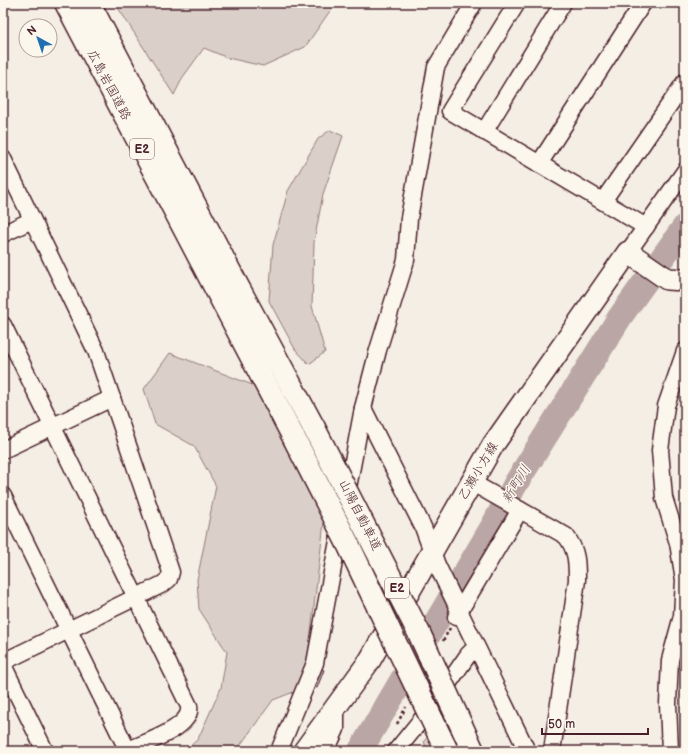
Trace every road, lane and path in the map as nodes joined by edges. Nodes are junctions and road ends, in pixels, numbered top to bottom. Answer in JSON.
{"nodes":[{"id":1,"x":66,"y":3,"type":"edge"},
{"id":2,"x":89,"y":3,"type":"edge"},
{"id":3,"x":474,"y":3,"type":"edge"},
{"id":4,"x":517,"y":3,"type":"edge"},
{"id":5,"x":563,"y":3,"type":"edge"},
{"id":6,"x":643,"y":3,"type":"edge"},
{"id":7,"x":685,"y":82,"type":"edge"},
{"id":8,"x":484,"y":132,"type":"junction"},
{"id":9,"x":3,"y":159,"type":"edge"},
{"id":10,"x":539,"y":164,"type":"junction"},
{"id":11,"x":685,"y":171,"type":"edge"},
{"id":12,"x":603,"y":201,"type":"junction"},
{"id":13,"x":32,"y":220,"type":"junction"},
{"id":14,"x":646,"y":227,"type":"junction"},
{"id":15,"x":3,"y":234,"type":"edge"},
{"id":16,"x":632,"y":255,"type":"junction"},
{"id":17,"x":676,"y":279,"type":"edge"},
{"id":18,"x":227,"y":290,"type":"junction"},
{"id":19,"x":3,"y":325,"type":"edge"},
{"id":20,"x":685,"y":351,"type":"edge"},
{"id":21,"x":112,"y":398,"type":"junction"},
{"id":22,"x":363,"y":408,"type":"junction"},
{"id":23,"x":52,"y":426,"type":"junction"},
{"id":24,"x":3,"y":450,"type":"edge"},
{"id":25,"x":475,"y":485,"type":"junction"},
{"id":26,"x":3,"y":496,"type":"edge"},
{"id":27,"x":518,"y":509,"type":"junction"},
{"id":28,"x":434,"y":558,"type":"junction"},
{"id":29,"x":136,"y":597,"type":"junction"},
{"id":30,"x":457,"y":612,"type":"junction"},
{"id":31,"x":69,"y":630,"type":"junction"},
{"id":32,"x":476,"y":647,"type":"junction"},
{"id":33,"x":3,"y":662,"type":"edge"},
{"id":34,"x":3,"y":665,"type":"edge"},
{"id":35,"x":336,"y":708,"type":"junction"},
{"id":36,"x":45,"y":751,"type":"edge"},
{"id":37,"x":128,"y":751,"type":"edge"},
{"id":38,"x":279,"y":751,"type":"edge"},
{"id":39,"x":304,"y":751,"type":"edge"},
{"id":40,"x":326,"y":751,"type":"edge"},
{"id":41,"x":396,"y":751,"type":"edge"},
{"id":42,"x":447,"y":751,"type":"edge"},
{"id":43,"x":473,"y":751,"type":"edge"},
{"id":44,"x":527,"y":751,"type":"edge"},
{"id":45,"x":552,"y":751,"type":"edge"},
{"id":46,"x":670,"y":751,"type":"edge"}],
"edges":[{"from":1,"to":18,"type":"highway","name":"広島岩国道路","number":"E2"},
{"from":2,"to":18,"type":"highway","name":"広島岩国道路","number":"E2"},
{"from":3,"to":22,"type":"street"},
{"from":4,"to":8,"type":"street"},
{"from":5,"to":8,"type":"street"},
{"from":6,"to":10,"type":"street"},
{"from":7,"to":12,"type":"street"},
{"from":8,"to":10,"type":"street"},
{"from":9,"to":13,"type":"street"},
{"from":10,"to":12,"type":"street"},
{"from":11,"to":14,"type":"street"},
{"from":12,"to":14,"type":"street"},
{"from":13,"to":15,"type":"street"},
{"from":13,"to":21,"type":"street"},
{"from":14,"to":16,"type":"street"},
{"from":16,"to":17,"type":"main road"},
{"from":16,"to":25,"type":"main road","name":"乙瀬小方線"},
{"from":18,"to":42,"type":"highway","name":"山陽自動車道","number":"E2","bridge":true},
{"from":18,"to":43,"type":"highway","name":"山陽自動車道","number":"E2","bridge":true},
{"from":19,"to":23,"type":"street"},
{"from":20,"to":46,"type":"street"},
{"from":21,"to":23,"type":"street"},
{"from":21,"to":29,"type":"street"},
{"from":22,"to":28,"type":"street"},
{"from":22,"to":38,"type":"street"},
{"from":23,"to":24,"type":"street"},
{"from":23,"to":29,"type":"street"},
{"from":25,"to":27,"type":"street"},
{"from":25,"to":28,"type":"main road","name":"乙瀬小方線"},
{"from":26,"to":31,"type":"street"},
{"from":27,"to":30,"type":"street"},
{"from":27,"to":45,"type":"street"},
{"from":28,"to":30,"type":"street"},
{"from":28,"to":35,"type":"main road","name":"乙瀬小方線"},
{"from":29,"to":31,"type":"street"},
{"from":29,"to":37,"type":"street"},
{"from":30,"to":32,"type":"street"},
{"from":31,"to":33,"type":"street"},
{"from":31,"to":37,"type":"street"},
{"from":32,"to":41,"type":"street"},
{"from":32,"to":44,"type":"street"},
{"from":34,"to":36,"type":"street"},
{"from":35,"to":39,"type":"main road","name":"乙瀬小方線"},
{"from":35,"to":40,"type":"street"}]}
